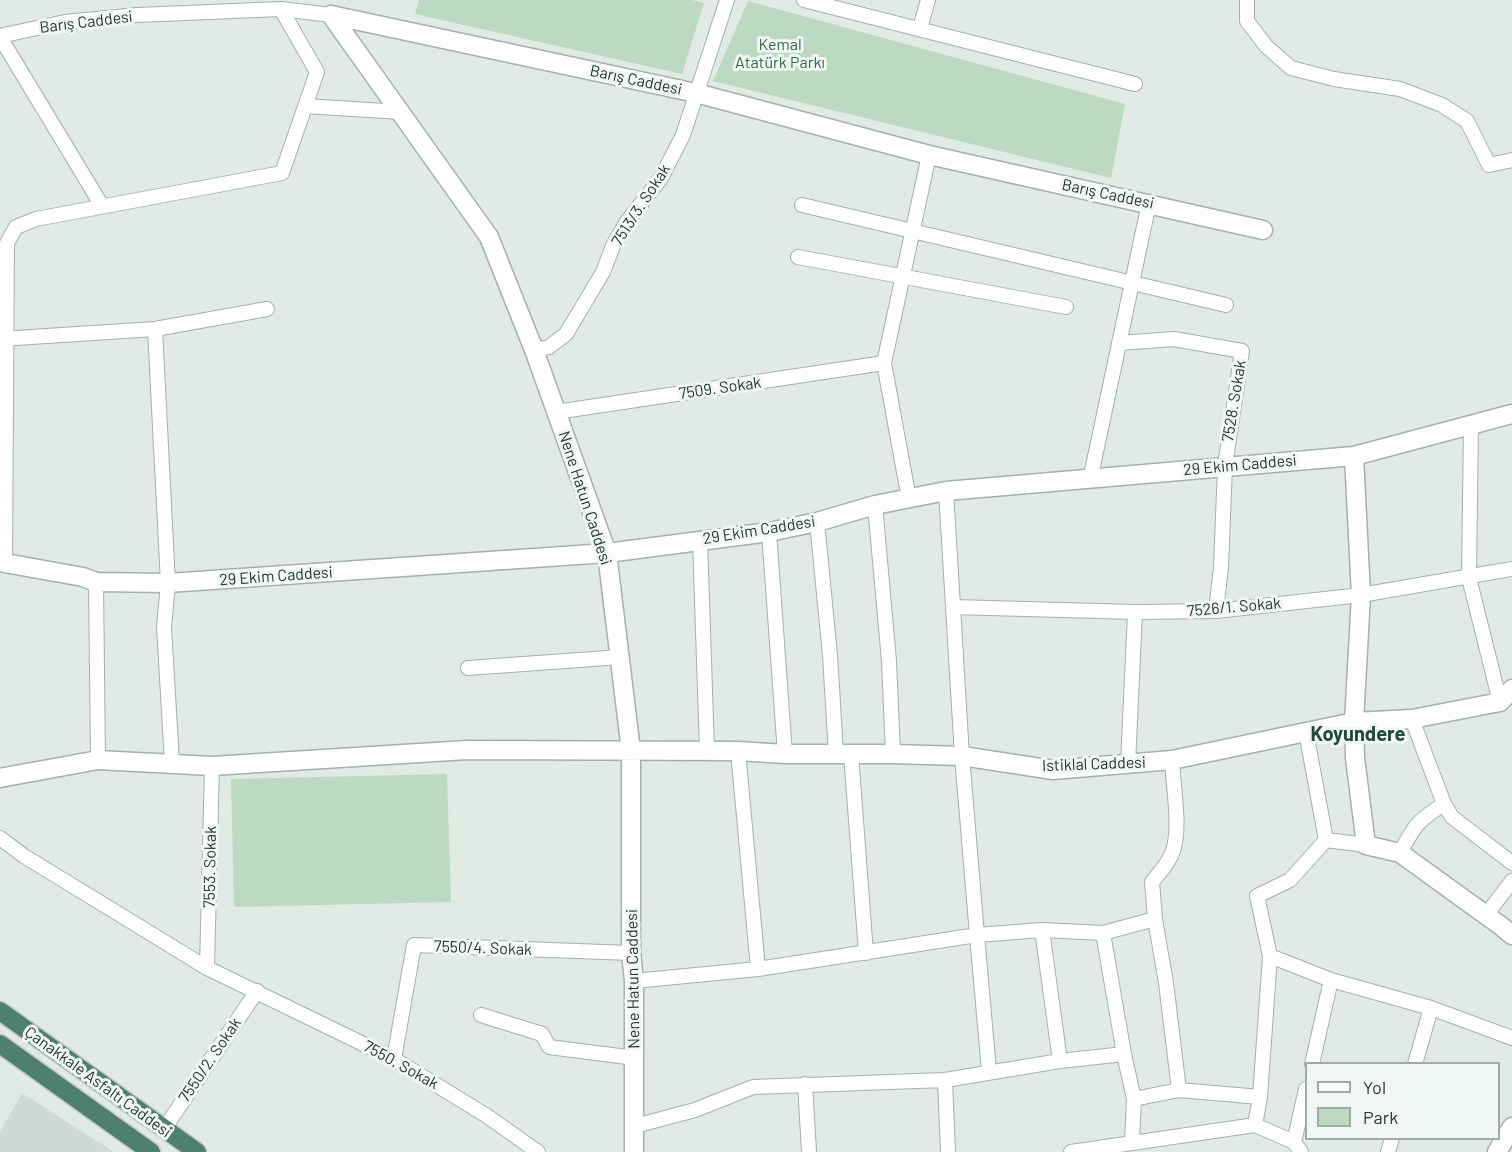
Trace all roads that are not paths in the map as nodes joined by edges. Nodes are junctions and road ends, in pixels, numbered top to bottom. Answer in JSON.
{"nodes":[{"id":1,"x":727,"y":0,"type":"edge"},
{"id":2,"x":804,"y":0,"type":"edge"},
{"id":3,"x":928,"y":0,"type":"edge"},
{"id":4,"x":1246,"y":0,"type":"edge"},
{"id":5,"x":332,"y":7,"type":"edge"},
{"id":6,"x":281,"y":9,"type":"junction"},
{"id":7,"x":920,"y":28,"type":"junction"},
{"id":8,"x":0,"y":36,"type":"edge"},
{"id":9,"x":1135,"y":84,"type":"dead end"},
{"id":10,"x":696,"y":93,"type":"junction"},
{"id":11,"x":305,"y":106,"type":"junction"},
{"id":12,"x":401,"y":112,"type":"junction"},
{"id":13,"x":929,"y":155,"type":"junction"},
{"id":14,"x":1512,"y":160,"type":"edge"},
{"id":15,"x":1149,"y":203,"type":"junction"},
{"id":16,"x":802,"y":205,"type":"dead end"},
{"id":17,"x":102,"y":206,"type":"junction"},
{"id":18,"x":1263,"y":230,"type":"dead end"},
{"id":19,"x":912,"y":233,"type":"junction"},
{"id":20,"x":798,"y":257,"type":"dead end"},
{"id":21,"x":903,"y":276,"type":"junction"},
{"id":22,"x":1132,"y":282,"type":"junction"},
{"id":23,"x":1226,"y":305,"type":"dead end"},
{"id":24,"x":1066,"y":307,"type":"dead end"},
{"id":25,"x":267,"y":309,"type":"dead end"},
{"id":26,"x":155,"y":328,"type":"junction"},
{"id":27,"x":3,"y":339,"type":"edge"},
{"id":28,"x":1119,"y":344,"type":"junction"},
{"id":29,"x":534,"y":350,"type":"junction"},
{"id":30,"x":884,"y":363,"type":"junction"},
{"id":31,"x":556,"y":412,"type":"junction"},
{"id":32,"x":1512,"y":414,"type":"edge"},
{"id":33,"x":1471,"y":425,"type":"junction"},
{"id":34,"x":1354,"y":456,"type":"junction"},
{"id":35,"x":1225,"y":466,"type":"junction"},
{"id":36,"x":1090,"y":480,"type":"junction"},
{"id":37,"x":946,"y":491,"type":"junction"},
{"id":38,"x":909,"y":499,"type":"junction"},
{"id":39,"x":875,"y":505,"type":"junction"},
{"id":40,"x":817,"y":522,"type":"junction"},
{"id":41,"x":769,"y":531,"type":"junction"},
{"id":42,"x":700,"y":540,"type":"junction"},
{"id":43,"x":607,"y":553,"type":"junction"},
{"id":44,"x":2,"y":562,"type":"edge"},
{"id":45,"x":1512,"y":569,"type":"edge"},
{"id":46,"x":1469,"y":578,"type":"junction"},
{"id":47,"x":96,"y":582,"type":"junction"},
{"id":48,"x":168,"y":583,"type":"junction"},
{"id":49,"x":1361,"y":595,"type":"junction"},
{"id":50,"x":953,"y":607,"type":"junction"},
{"id":51,"x":1216,"y":611,"type":"junction"},
{"id":52,"x":1135,"y":612,"type":"junction"},
{"id":53,"x":621,"y":657,"type":"junction"},
{"id":54,"x":468,"y":668,"type":"dead end"},
{"id":55,"x":1506,"y":696,"type":"edge"},
{"id":56,"x":1412,"y":719,"type":"junction"},
{"id":57,"x":1354,"y":722,"type":"junction"},
{"id":58,"x":1306,"y":732,"type":"junction"},
{"id":59,"x":631,"y":751,"type":"junction"},
{"id":60,"x":707,"y":751,"type":"junction"},
{"id":61,"x":738,"y":751,"type":"junction"},
{"id":62,"x":785,"y":754,"type":"junction"},
{"id":63,"x":843,"y":754,"type":"junction"},
{"id":64,"x":893,"y":754,"type":"junction"},
{"id":65,"x":962,"y":756,"type":"junction"},
{"id":66,"x":98,"y":760,"type":"junction"},
{"id":67,"x":1172,"y":760,"type":"junction"},
{"id":68,"x":172,"y":763,"type":"junction"},
{"id":69,"x":1128,"y":764,"type":"junction"},
{"id":70,"x":212,"y":766,"type":"junction"},
{"id":71,"x":0,"y":778,"type":"edge"},
{"id":72,"x":1444,"y":804,"type":"junction"},
{"id":73,"x":0,"y":838,"type":"edge"},
{"id":74,"x":1326,"y":840,"type":"junction"},
{"id":75,"x":1366,"y":846,"type":"junction"},
{"id":76,"x":1400,"y":853,"type":"junction"},
{"id":77,"x":1512,"y":864,"type":"edge"},
{"id":78,"x":1512,"y":881,"type":"edge"},
{"id":79,"x":1486,"y":915,"type":"junction"},
{"id":80,"x":1155,"y":919,"type":"junction"},
{"id":81,"x":1042,"y":930,"type":"junction"},
{"id":82,"x":1102,"y":933,"type":"junction"},
{"id":83,"x":976,"y":935,"type":"junction"},
{"id":84,"x":1512,"y":935,"type":"edge"},
{"id":85,"x":866,"y":952,"type":"junction"},
{"id":86,"x":631,"y":953,"type":"junction"},
{"id":87,"x":1270,"y":956,"type":"junction"},
{"id":88,"x":207,"y":968,"type":"junction"},
{"id":89,"x":758,"y":969,"type":"junction"},
{"id":90,"x":1331,"y":980,"type":"junction"},
{"id":91,"x":634,"y":981,"type":"junction"},
{"id":92,"x":257,"y":991,"type":"junction"},
{"id":93,"x":1431,"y":1008,"type":"junction"},
{"id":94,"x":0,"y":1011,"type":"edge"},
{"id":95,"x":481,"y":1015,"type":"dead end"},
{"id":96,"x":1512,"y":1038,"type":"edge"},
{"id":97,"x":0,"y":1044,"type":"edge"},
{"id":98,"x":1124,"y":1054,"type":"junction"},
{"id":99,"x":635,"y":1058,"type":"junction"},
{"id":100,"x":394,"y":1059,"type":"junction"},
{"id":101,"x":1060,"y":1061,"type":"junction"},
{"id":102,"x":1312,"y":1062,"type":"edge"},
{"id":103,"x":1416,"y":1062,"type":"edge"},
{"id":104,"x":989,"y":1071,"type":"junction"},
{"id":105,"x":945,"y":1080,"type":"junction"},
{"id":106,"x":805,"y":1084,"type":"junction"},
{"id":107,"x":1179,"y":1090,"type":"junction"},
{"id":108,"x":1305,"y":1096,"type":"edge"},
{"id":109,"x":1260,"y":1097,"type":"junction"},
{"id":110,"x":1134,"y":1100,"type":"junction"},
{"id":111,"x":1255,"y":1125,"type":"junction"},
{"id":112,"x":635,"y":1126,"type":"junction"},
{"id":113,"x":1512,"y":1127,"type":"edge"},
{"id":114,"x":164,"y":1129,"type":"junction"},
{"id":115,"x":1132,"y":1142,"type":"junction"},
{"id":116,"x":1298,"y":1147,"type":"edge"},
{"id":117,"x":151,"y":1152,"type":"edge"},
{"id":118,"x":197,"y":1152,"type":"edge"},
{"id":119,"x":538,"y":1152,"type":"edge"},
{"id":120,"x":634,"y":1152,"type":"edge"},
{"id":121,"x":809,"y":1152,"type":"edge"},
{"id":122,"x":948,"y":1152,"type":"edge"},
{"id":123,"x":1071,"y":1152,"type":"edge"},
{"id":124,"x":1497,"y":1152,"type":"edge"}],
"edges":[{"from":1,"to":10,"type":"street","name":"7513/3. Sokak"},
{"from":2,"to":7,"type":"street"},
{"from":3,"to":7,"type":"street"},
{"from":4,"to":14,"type":"street"},
{"from":5,"to":6,"type":"street","name":"Barış Caddesi"},
{"from":5,"to":10,"type":"street","name":"Barış Caddesi"},
{"from":5,"to":12,"type":"street","name":"Nene Hatun Caddesi"},
{"from":6,"to":8,"type":"street","name":"Barış Caddesi"},
{"from":6,"to":11,"type":"street"},
{"from":7,"to":9,"type":"street"},
{"from":8,"to":17,"type":"street"},
{"from":10,"to":13,"type":"street","name":"Barış Caddesi"},
{"from":10,"to":29,"type":"street","name":"7513/3. Sokak"},
{"from":11,"to":12,"type":"street"},
{"from":11,"to":17,"type":"street"},
{"from":12,"to":29,"type":"street","name":"Nene Hatun Caddesi"},
{"from":13,"to":15,"type":"street","name":"Barış Caddesi"},
{"from":13,"to":19,"type":"street"},
{"from":15,"to":18,"type":"street","name":"Barış Caddesi"},
{"from":15,"to":22,"type":"street"},
{"from":16,"to":19,"type":"street"},
{"from":17,"to":27,"type":"street"},
{"from":19,"to":21,"type":"street"},
{"from":19,"to":22,"type":"street"},
{"from":20,"to":21,"type":"street"},
{"from":21,"to":24,"type":"street"},
{"from":21,"to":30,"type":"street"},
{"from":22,"to":23,"type":"street"},
{"from":22,"to":28,"type":"street"},
{"from":25,"to":26,"type":"street"},
{"from":26,"to":27,"type":"street"},
{"from":26,"to":48,"type":"street"},
{"from":27,"to":44,"type":"street"},
{"from":28,"to":35,"type":"street","name":"7528. Sokak"},
{"from":28,"to":36,"type":"street"},
{"from":29,"to":31,"type":"street","name":"Nene Hatun Caddesi"},
{"from":30,"to":31,"type":"street","name":"7509. Sokak"},
{"from":30,"to":38,"type":"street"},
{"from":31,"to":43,"type":"street","name":"Nene Hatun Caddesi"},
{"from":32,"to":33,"type":"street","name":"29 Ekim Caddesi"},
{"from":33,"to":34,"type":"street","name":"29 Ekim Caddesi"},
{"from":33,"to":46,"type":"street"},
{"from":34,"to":35,"type":"street","name":"29 Ekim Caddesi"},
{"from":34,"to":49,"type":"street"},
{"from":35,"to":36,"type":"street","name":"29 Ekim Caddesi"},
{"from":35,"to":51,"type":"street","name":"7528. Sokak"},
{"from":36,"to":37,"type":"street","name":"29 Ekim Caddesi"},
{"from":37,"to":38,"type":"street","name":"29 Ekim Caddesi"},
{"from":37,"to":50,"type":"street"},
{"from":38,"to":39,"type":"street","name":"29 Ekim Caddesi"},
{"from":39,"to":40,"type":"street","name":"29 Ekim Caddesi"},
{"from":39,"to":64,"type":"street"},
{"from":40,"to":41,"type":"street","name":"29 Ekim Caddesi"},
{"from":40,"to":63,"type":"street"},
{"from":41,"to":42,"type":"street","name":"29 Ekim Caddesi"},
{"from":41,"to":62,"type":"street"},
{"from":42,"to":43,"type":"street","name":"29 Ekim Caddesi"},
{"from":42,"to":60,"type":"street"},
{"from":43,"to":48,"type":"street","name":"29 Ekim Caddesi"},
{"from":43,"to":53,"type":"street","name":"Nene Hatun Caddesi"},
{"from":44,"to":47,"type":"street","name":"29 Ekim Caddesi"},
{"from":45,"to":46,"type":"street","name":"7526/1. Sokak"},
{"from":46,"to":49,"type":"street","name":"7526/1. Sokak"},
{"from":46,"to":55,"type":"street"},
{"from":47,"to":48,"type":"street","name":"29 Ekim Caddesi"},
{"from":47,"to":66,"type":"street"},
{"from":48,"to":68,"type":"street"},
{"from":49,"to":51,"type":"street","name":"7526/1. Sokak"},
{"from":49,"to":57,"type":"street"},
{"from":50,"to":52,"type":"street","name":"7526/1. Sokak"},
{"from":50,"to":65,"type":"street"},
{"from":51,"to":52,"type":"street","name":"7526/1. Sokak"},
{"from":52,"to":69,"type":"street"},
{"from":53,"to":54,"type":"street"},
{"from":53,"to":59,"type":"street","name":"Nene Hatun Caddesi"},
{"from":55,"to":56,"type":"street","name":"Istiklal Caddesi"},
{"from":56,"to":57,"type":"street","name":"Istiklal Caddesi"},
{"from":56,"to":72,"type":"street"},
{"from":57,"to":58,"type":"street","name":"Istiklal Caddesi"},
{"from":57,"to":75,"type":"street"},
{"from":58,"to":67,"type":"street","name":"Istiklal Caddesi"},
{"from":58,"to":74,"type":"street"},
{"from":59,"to":60,"type":"street","name":"Istiklal Caddesi"},
{"from":59,"to":70,"type":"street","name":"Istiklal Caddesi"},
{"from":59,"to":86,"type":"street","name":"Nene Hatun Caddesi"},
{"from":60,"to":61,"type":"street","name":"Istiklal Caddesi"},
{"from":61,"to":62,"type":"street","name":"Istiklal Caddesi"},
{"from":61,"to":89,"type":"street"},
{"from":62,"to":63,"type":"street","name":"Istiklal Caddesi"},
{"from":63,"to":64,"type":"street","name":"Istiklal Caddesi"},
{"from":63,"to":85,"type":"street"},
{"from":64,"to":65,"type":"street","name":"Istiklal Caddesi"},
{"from":65,"to":69,"type":"street","name":"Istiklal Caddesi"},
{"from":65,"to":83,"type":"street"},
{"from":66,"to":68,"type":"street","name":"Istiklal Caddesi"},
{"from":66,"to":71,"type":"street","name":"Istiklal Caddesi"},
{"from":67,"to":69,"type":"street","name":"Istiklal Caddesi"},
{"from":67,"to":80,"type":"street"},
{"from":68,"to":70,"type":"street","name":"Istiklal Caddesi"},
{"from":70,"to":88,"type":"street","name":"7553. Sokak"},
{"from":72,"to":76,"type":"street"},
{"from":72,"to":77,"type":"street"},
{"from":73,"to":88,"type":"street","name":"7550. Sokak"},
{"from":74,"to":75,"type":"street"},
{"from":74,"to":87,"type":"street"},
{"from":75,"to":76,"type":"street"},
{"from":76,"to":79,"type":"street"},
{"from":78,"to":79,"type":"street"},
{"from":79,"to":84,"type":"street"},
{"from":80,"to":82,"type":"street"},
{"from":80,"to":107,"type":"street"},
{"from":81,"to":82,"type":"street"},
{"from":81,"to":83,"type":"street"},
{"from":81,"to":101,"type":"street"},
{"from":82,"to":98,"type":"street"},
{"from":83,"to":85,"type":"street"},
{"from":83,"to":104,"type":"street"},
{"from":85,"to":89,"type":"street"},
{"from":86,"to":91,"type":"street","name":"Nene Hatun Caddesi"},
{"from":86,"to":100,"type":"street","name":"7550/4. Sokak"},
{"from":87,"to":90,"type":"street"},
{"from":87,"to":109,"type":"street"},
{"from":88,"to":92,"type":"street","name":"7550. Sokak"},
{"from":89,"to":91,"type":"street"},
{"from":90,"to":93,"type":"street"},
{"from":90,"to":102,"type":"street"},
{"from":91,"to":99,"type":"street","name":"Nene Hatun Caddesi"},
{"from":92,"to":100,"type":"street","name":"7550. Sokak"},
{"from":92,"to":114,"type":"street","name":"7550/2. Sokak"},
{"from":93,"to":96,"type":"street"},
{"from":93,"to":103,"type":"street"},
{"from":94,"to":114,"type":"highway","name":"Çanakkale Asfaltı Caddesi"},
{"from":95,"to":99,"type":"street"},
{"from":97,"to":117,"type":"highway","name":"Çanakkale Asfaltı Caddesi"},
{"from":98,"to":101,"type":"street"},
{"from":98,"to":110,"type":"street"},
{"from":99,"to":112,"type":"street","name":"Nene Hatun Caddesi"},
{"from":100,"to":119,"type":"street","name":"7550. Sokak"},
{"from":101,"to":104,"type":"street"},
{"from":104,"to":105,"type":"street"},
{"from":105,"to":106,"type":"street"},
{"from":105,"to":122,"type":"street"},
{"from":106,"to":112,"type":"street"},
{"from":106,"to":121,"type":"street"},
{"from":107,"to":109,"type":"street"},
{"from":107,"to":110,"type":"street"},
{"from":108,"to":116,"type":"street"},
{"from":109,"to":111,"type":"street"},
{"from":110,"to":115,"type":"street"},
{"from":111,"to":115,"type":"street"},
{"from":111,"to":116,"type":"street"},
{"from":112,"to":120,"type":"street","name":"Nene Hatun Caddesi"},
{"from":113,"to":124,"type":"street"},
{"from":114,"to":118,"type":"highway","name":"Çanakkale Asfaltı Caddesi"},
{"from":115,"to":123,"type":"street"}]}
